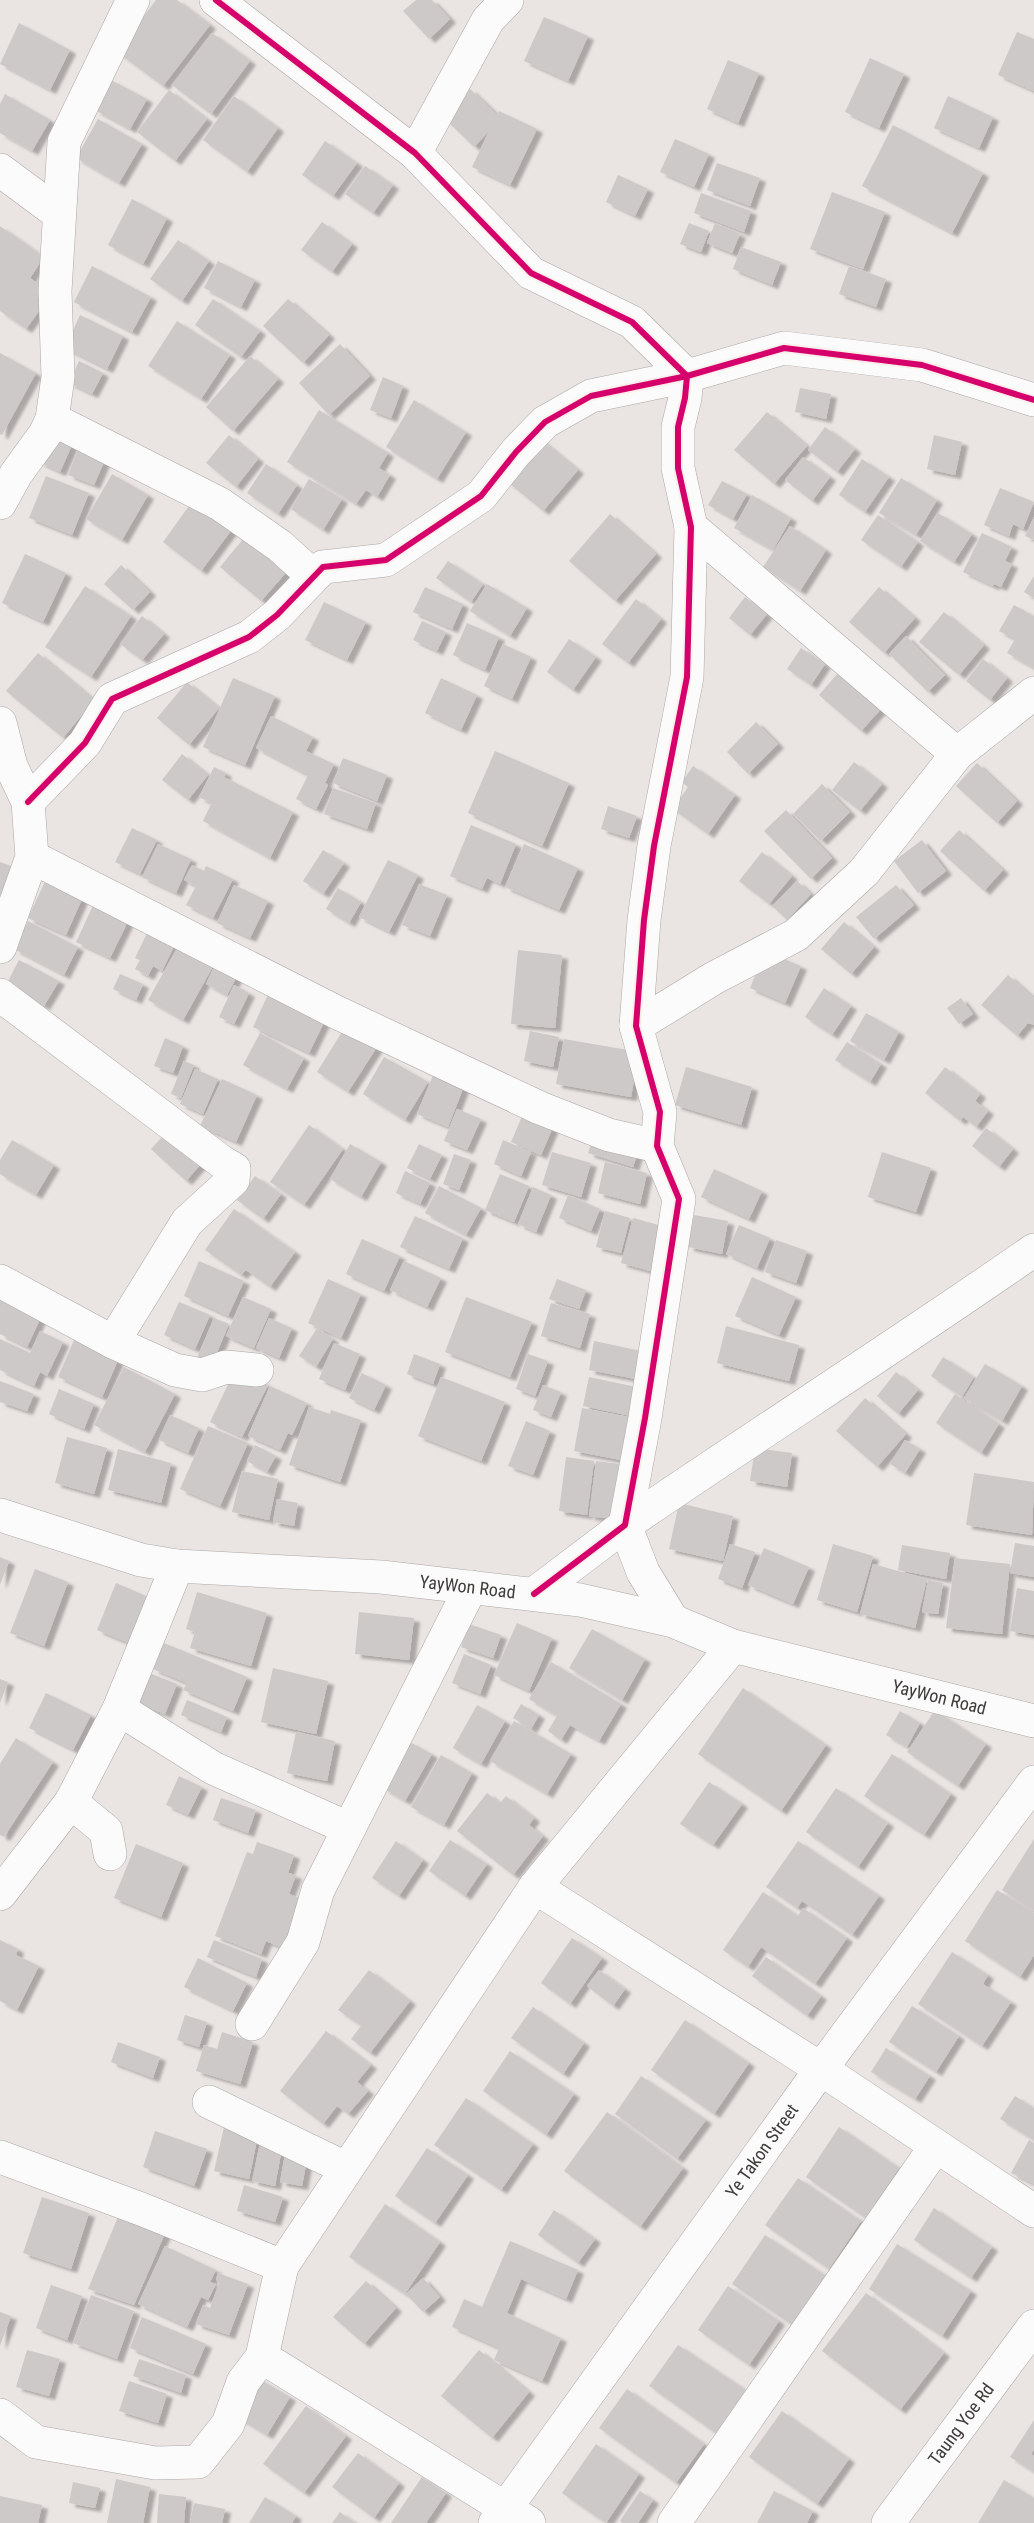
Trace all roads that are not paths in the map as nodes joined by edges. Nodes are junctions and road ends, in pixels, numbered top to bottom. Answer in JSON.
{"nodes":[{"id":1,"x":133,"y":0,"type":"edge"},
{"id":2,"x":216,"y":0,"type":"edge"},
{"id":3,"x":507,"y":0,"type":"edge"},
{"id":4,"x":415,"y":153,"type":"junction"},
{"id":5,"x":0,"y":170,"type":"edge"},
{"id":6,"x":58,"y":213,"type":"junction"},
{"id":7,"x":687,"y":376,"type":"junction"},
{"id":8,"x":1034,"y":400,"type":"edge"},
{"id":9,"x":52,"y":419,"type":"junction"},
{"id":10,"x":0,"y":503,"type":"edge"},
{"id":11,"x":691,"y":527,"type":"junction"},
{"id":12,"x":313,"y":576,"type":"junction"},
{"id":13,"x":1034,"y":693,"type":"edge"},
{"id":14,"x":0,"y":723,"type":"edge"},
{"id":15,"x":957,"y":754,"type":"junction"},
{"id":16,"x":5,"y":767,"type":"edge"},
{"id":17,"x":28,"y":802,"type":"junction"},
{"id":18,"x":32,"y":857,"type":"junction"},
{"id":19,"x":0,"y":947,"type":"edge"},
{"id":20,"x":0,"y":995,"type":"edge"},
{"id":21,"x":636,"y":1026,"type":"junction"},
{"id":22,"x":657,"y":1146,"type":"junction"},
{"id":23,"x":1034,"y":1250,"type":"edge"},
{"id":24,"x":0,"y":1281,"type":"edge"},
{"id":25,"x":113,"y":1342,"type":"junction"},
{"id":26,"x":257,"y":1370,"type":"dead end"},
{"id":27,"x":0,"y":1515,"type":"edge"},
{"id":28,"x":625,"y":1525,"type":"junction"},
{"id":29,"x":177,"y":1566,"type":"junction"},
{"id":30,"x":471,"y":1587,"type":"junction"},
{"id":31,"x":534,"y":1594,"type":"junction"},
{"id":32,"x":673,"y":1621,"type":"junction"},
{"id":33,"x":733,"y":1646,"type":"junction"},
{"id":34,"x":119,"y":1709,"type":"junction"},
{"id":35,"x":1034,"y":1721,"type":"edge"},
{"id":36,"x":1034,"y":1782,"type":"edge"},
{"id":37,"x":71,"y":1802,"type":"junction"},
{"id":38,"x":348,"y":1828,"type":"junction"},
{"id":39,"x":110,"y":1854,"type":"dead end"},
{"id":40,"x":535,"y":1887,"type":"junction"},
{"id":41,"x":0,"y":1894,"type":"edge"},
{"id":42,"x":252,"y":2024,"type":"dead end"},
{"id":43,"x":821,"y":2069,"type":"junction"},
{"id":44,"x":209,"y":2102,"type":"dead end"},
{"id":45,"x":936,"y":2146,"type":"junction"},
{"id":46,"x":0,"y":2157,"type":"edge"},
{"id":47,"x":342,"y":2174,"type":"junction"},
{"id":48,"x":1034,"y":2211,"type":"edge"},
{"id":49,"x":282,"y":2266,"type":"junction"},
{"id":50,"x":1034,"y":2326,"type":"edge"},
{"id":51,"x":261,"y":2357,"type":"junction"},
{"id":52,"x":0,"y":2415,"type":"edge"},
{"id":53,"x":510,"y":2518,"type":"edge"},
{"id":54,"x":674,"y":2523,"type":"edge"},
{"id":55,"x":888,"y":2523,"type":"edge"}],
"edges":[{"from":1,"to":6,"type":"street"},
{"from":2,"to":4,"type":"street"},
{"from":3,"to":4,"type":"street"},
{"from":4,"to":7,"type":"street"},
{"from":5,"to":6,"type":"street"},
{"from":6,"to":9,"type":"street"},
{"from":7,"to":8,"type":"street"},
{"from":7,"to":11,"type":"street"},
{"from":7,"to":12,"type":"street"},
{"from":9,"to":10,"type":"street"},
{"from":9,"to":12,"type":"street"},
{"from":11,"to":15,"type":"street"},
{"from":11,"to":21,"type":"street"},
{"from":12,"to":17,"type":"street"},
{"from":13,"to":15,"type":"street"},
{"from":14,"to":16,"type":"street"},
{"from":15,"to":21,"type":"street"},
{"from":16,"to":17,"type":"street"},
{"from":17,"to":18,"type":"street"},
{"from":18,"to":19,"type":"street"},
{"from":18,"to":22,"type":"street"},
{"from":20,"to":25,"type":"street"},
{"from":21,"to":22,"type":"street"},
{"from":22,"to":28,"type":"street"},
{"from":23,"to":28,"type":"street"},
{"from":24,"to":25,"type":"street"},
{"from":25,"to":26,"type":"street"},
{"from":27,"to":29,"type":"street","name":"YayWon Road"},
{"from":28,"to":31,"type":"street"},
{"from":28,"to":32,"type":"street"},
{"from":29,"to":30,"type":"street","name":"YayWon Road"},
{"from":29,"to":34,"type":"street"},
{"from":30,"to":31,"type":"street","name":"YayWon Road"},
{"from":30,"to":38,"type":"street"},
{"from":31,"to":32,"type":"street","name":"YayWon Road"},
{"from":32,"to":33,"type":"street","name":"YayWon Road"},
{"from":33,"to":35,"type":"street","name":"YayWon Road"},
{"from":33,"to":40,"type":"street"},
{"from":34,"to":37,"type":"street"},
{"from":34,"to":38,"type":"street"},
{"from":36,"to":43,"type":"street","name":"Ye Takon Street"},
{"from":37,"to":39,"type":"street"},
{"from":37,"to":41,"type":"street"},
{"from":38,"to":42,"type":"street"},
{"from":40,"to":43,"type":"street"},
{"from":40,"to":47,"type":"street"},
{"from":43,"to":45,"type":"street"},
{"from":43,"to":53,"type":"street","name":"Ye Takon Street"},
{"from":44,"to":47,"type":"street"},
{"from":45,"to":48,"type":"street"},
{"from":45,"to":54,"type":"street"},
{"from":46,"to":49,"type":"street"},
{"from":47,"to":49,"type":"street"},
{"from":49,"to":51,"type":"street"},
{"from":50,"to":55,"type":"street","name":"Taung Yoe Rd"},
{"from":51,"to":52,"type":"street"},
{"from":51,"to":53,"type":"street"}]}
